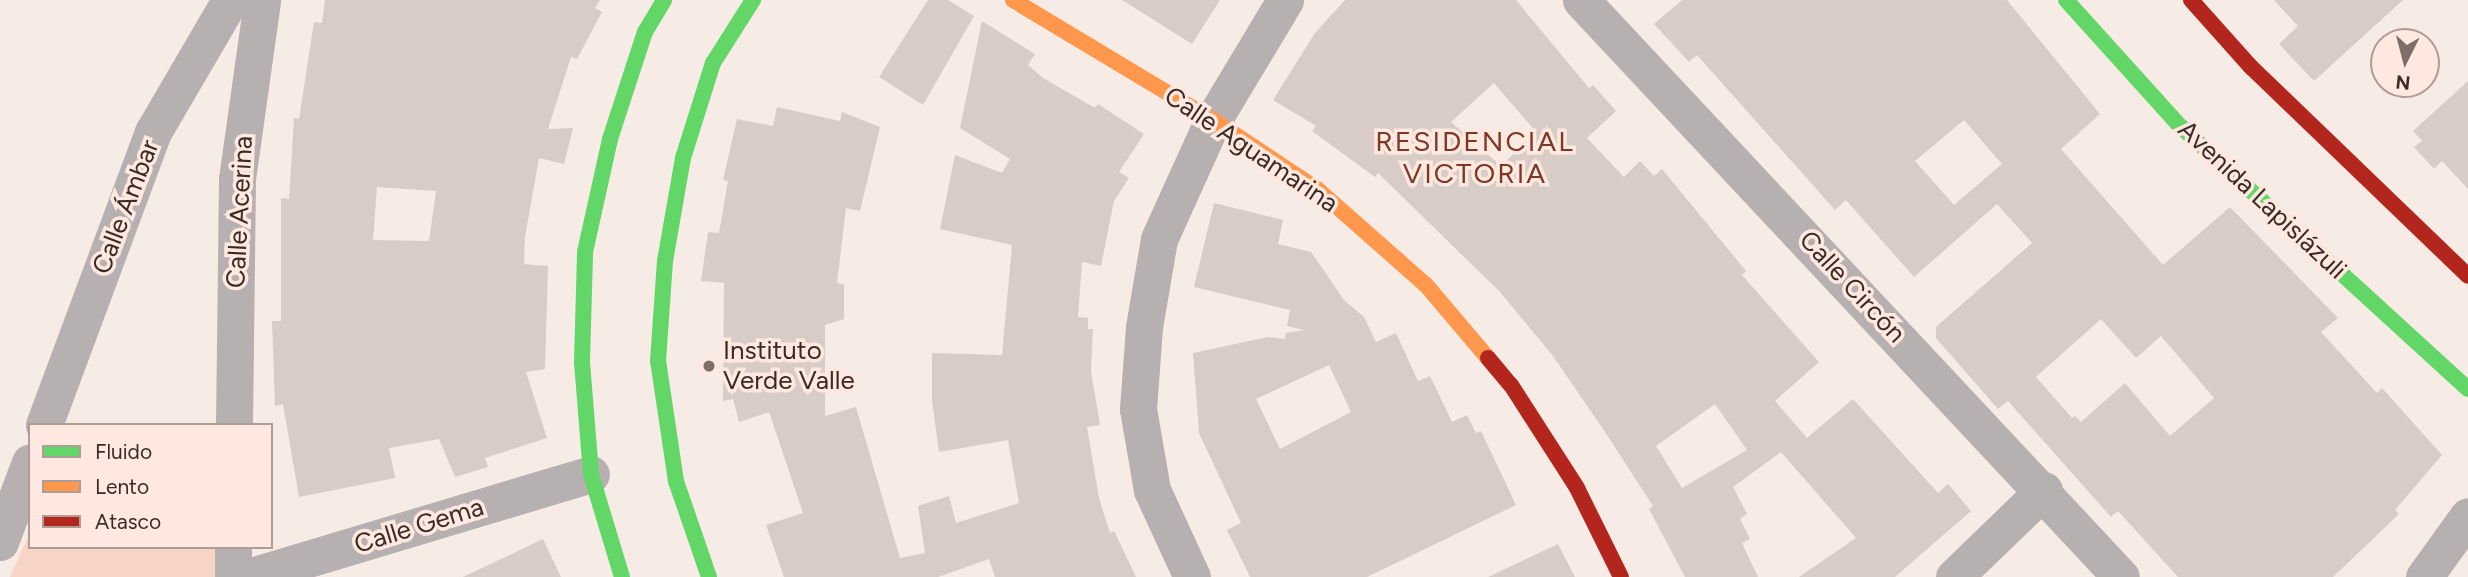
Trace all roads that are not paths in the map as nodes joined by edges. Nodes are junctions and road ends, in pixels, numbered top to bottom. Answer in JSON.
{"nodes":[{"id":1,"x":230,"y":0,"type":"edge"},
{"id":2,"x":262,"y":0,"type":"edge"},
{"id":3,"x":664,"y":0,"type":"edge"},
{"id":4,"x":753,"y":0,"type":"edge"},
{"id":5,"x":1013,"y":0,"type":"edge"},
{"id":6,"x":1286,"y":0,"type":"edge"},
{"id":7,"x":1581,"y":0,"type":"edge"},
{"id":8,"x":2066,"y":0,"type":"edge"},
{"id":9,"x":2191,"y":0,"type":"edge"},
{"id":10,"x":1213,"y":120,"type":"junction"},
{"id":11,"x":2468,"y":276,"type":"edge"},
{"id":12,"x":2468,"y":389,"type":"edge"},
{"id":13,"x":45,"y":423,"type":"edge"},
{"id":14,"x":234,"y":423,"type":"edge"},
{"id":15,"x":28,"y":467,"type":"edge"},
{"id":16,"x":591,"y":474,"type":"junction"},
{"id":17,"x":2044,"y":490,"type":"junction"},
{"id":18,"x":2468,"y":516,"type":"edge"},
{"id":19,"x":0,"y":542,"type":"edge"},
{"id":20,"x":233,"y":549,"type":"edge"},
{"id":21,"x":233,"y":577,"type":"edge"},
{"id":22,"x":248,"y":577,"type":"edge"},
{"id":23,"x":622,"y":577,"type":"edge"},
{"id":24,"x":709,"y":577,"type":"edge"},
{"id":25,"x":1192,"y":577,"type":"edge"},
{"id":26,"x":1620,"y":577,"type":"edge"},
{"id":27,"x":1954,"y":577,"type":"edge"},
{"id":28,"x":2121,"y":577,"type":"edge"},
{"id":29,"x":2424,"y":577,"type":"edge"}],
"edges":[{"from":1,"to":13,"type":"street","name":"Calle Ámbar"},
{"from":2,"to":14,"type":"street","name":"Calle Acerina"},
{"from":3,"to":16,"type":"street"},
{"from":4,"to":24,"type":"street"},
{"from":5,"to":10,"type":"street","name":"Calle Aguamarina"},
{"from":6,"to":10,"type":"street"},
{"from":7,"to":17,"type":"street","name":"Calle Circón"},
{"from":8,"to":12,"type":"street","name":"Avenida Lapislázuli"},
{"from":9,"to":11,"type":"street"},
{"from":10,"to":25,"type":"street"},
{"from":10,"to":26,"type":"street","name":"Calle Aguamarina"},
{"from":15,"to":19,"type":"street"},
{"from":16,"to":22,"type":"street","name":"Calle Gema"},
{"from":16,"to":23,"type":"street"},
{"from":17,"to":27,"type":"street"},
{"from":17,"to":28,"type":"street","name":"Calle Circón"},
{"from":18,"to":29,"type":"street"},
{"from":20,"to":21,"type":"street"}]}
